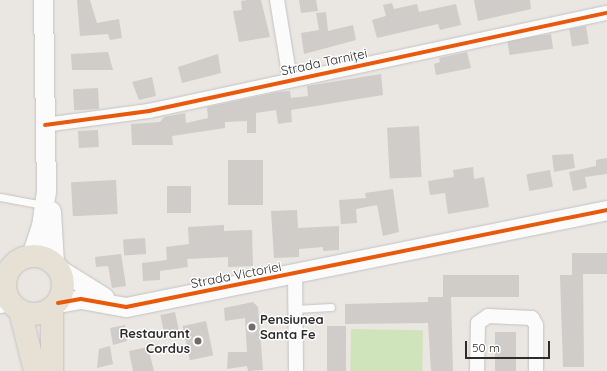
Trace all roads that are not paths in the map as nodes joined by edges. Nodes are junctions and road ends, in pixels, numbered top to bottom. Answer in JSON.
{"nodes":[{"id":1,"x":43,"y":0,"type":"edge"},
{"id":2,"x":277,"y":0,"type":"edge"},
{"id":3,"x":607,"y":13,"type":"edge"},
{"id":4,"x":290,"y":79,"type":"junction"},
{"id":5,"x":45,"y":125,"type":"junction"},
{"id":6,"x":0,"y":197,"type":"edge"},
{"id":7,"x":48,"y":201,"type":"junction"},
{"id":8,"x":607,"y":210,"type":"edge"},
{"id":9,"x":17,"y":257,"type":"edge"},
{"id":10,"x":56,"y":266,"type":"junction"},
{"id":11,"x":295,"y":274,"type":"junction"},
{"id":12,"x":7,"y":296,"type":"edge"},
{"id":13,"x":135,"y":304,"type":"junction"},
{"id":14,"x":55,"y":306,"type":"junction"},
{"id":15,"x":331,"y":307,"type":"dead end"},
{"id":16,"x":295,"y":309,"type":"junction"},
{"id":17,"x":35,"y":371,"type":"edge"},
{"id":18,"x":52,"y":371,"type":"edge"},
{"id":19,"x":296,"y":371,"type":"edge"},
{"id":20,"x":476,"y":371,"type":"edge"},
{"id":21,"x":536,"y":371,"type":"edge"}],
"edges":[{"from":1,"to":5,"type":"street"},
{"from":2,"to":4,"type":"street"},
{"from":3,"to":4,"type":"street","name":"Strada Tarniței"},
{"from":4,"to":5,"type":"street","name":"Strada Tarniței"},
{"from":5,"to":7,"type":"street"},
{"from":6,"to":7,"type":"lane"},
{"from":7,"to":9,"type":"street"},
{"from":7,"to":10,"type":"street"},
{"from":8,"to":11,"type":"street","name":"Strada Victoriei"},
{"from":9,"to":10,"type":"main road"},
{"from":9,"to":12,"type":"main road"},
{"from":10,"to":13,"type":"street","name":"Strada Victoriei"},
{"from":10,"to":14,"type":"main road"},
{"from":11,"to":13,"type":"street","name":"Strada Victoriei"},
{"from":11,"to":16,"type":"street"},
{"from":12,"to":14,"type":"main road"},
{"from":12,"to":17,"type":"main road"},
{"from":13,"to":14,"type":"street","name":"Strada Victoriei"},
{"from":14,"to":18,"type":"main road"},
{"from":15,"to":16,"type":"lane"},
{"from":16,"to":19,"type":"street"},
{"from":20,"to":21,"type":"street"}]}
